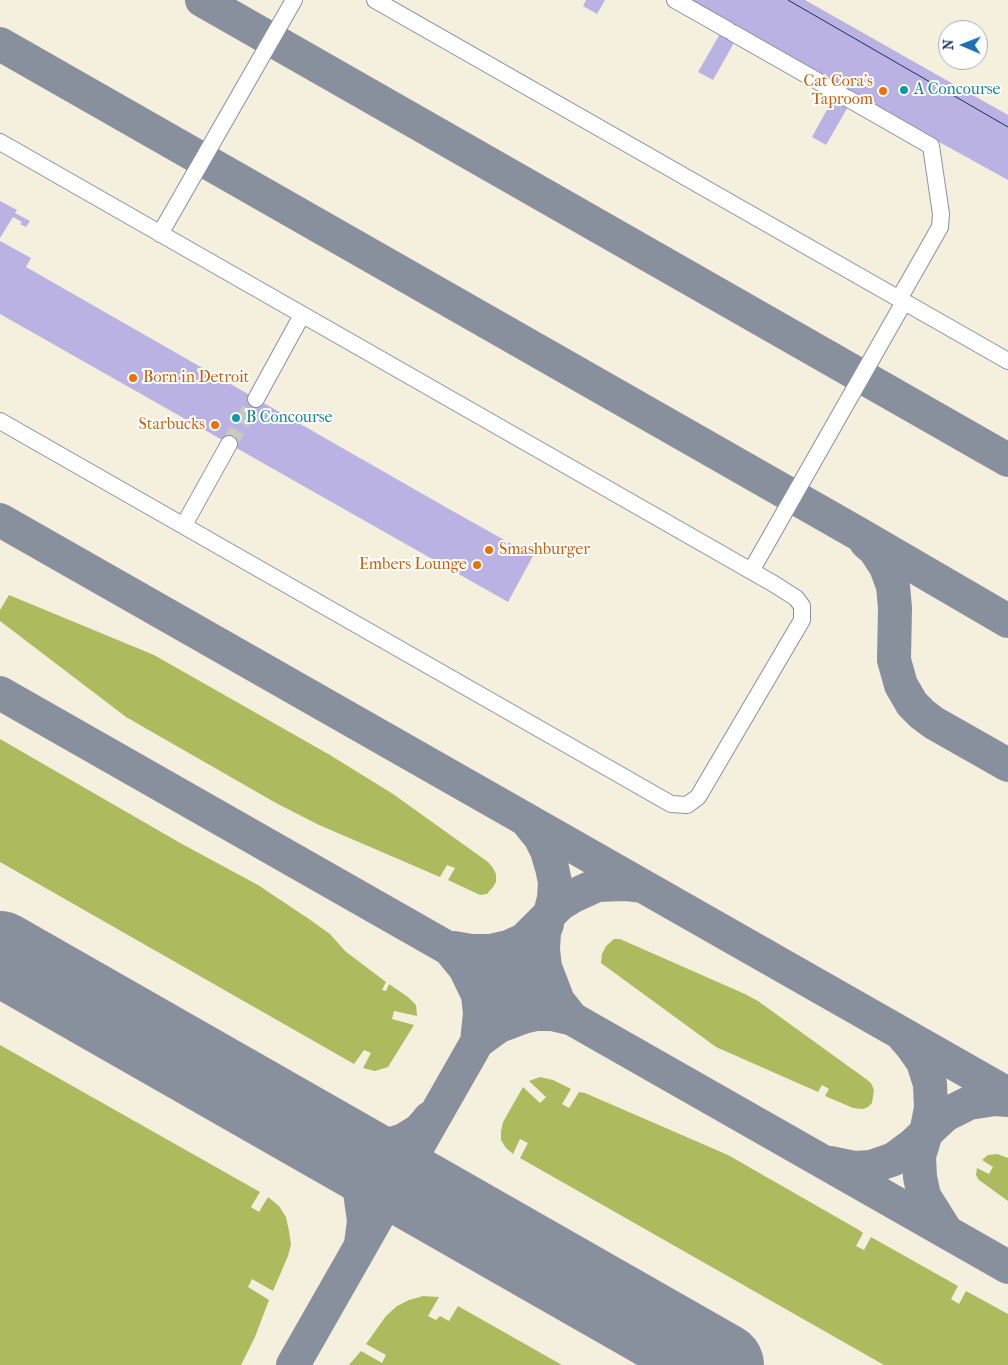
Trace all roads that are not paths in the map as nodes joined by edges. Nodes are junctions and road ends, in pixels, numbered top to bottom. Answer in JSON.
{"nodes":[{"id":1,"x":294,"y":0,"type":"edge"},
{"id":2,"x":375,"y":0,"type":"edge"},
{"id":3,"x":675,"y":0,"type":"edge"},
{"id":4,"x":0,"y":142,"type":"edge"},
{"id":5,"x":160,"y":234,"type":"junction"},
{"id":6,"x":902,"y":301,"type":"junction"},
{"id":7,"x":302,"y":315,"type":"junction"},
{"id":8,"x":1008,"y":362,"type":"edge"},
{"id":9,"x":256,"y":399,"type":"tunnel mouth"},
{"id":10,"x":0,"y":421,"type":"edge"},
{"id":11,"x":229,"y":444,"type":"tunnel mouth"},
{"id":12,"x":184,"y":525,"type":"junction"},
{"id":13,"x":751,"y":571,"type":"junction"}],
"edges":[{"from":1,"to":5,"type":"lane"},
{"from":2,"to":6,"type":"lane"},
{"from":3,"to":6,"type":"lane"},
{"from":4,"to":5,"type":"lane"},
{"from":5,"to":7,"type":"lane"},
{"from":6,"to":8,"type":"lane"},
{"from":6,"to":13,"type":"lane"},
{"from":7,"to":9,"type":"lane"},
{"from":7,"to":13,"type":"lane"},
{"from":10,"to":12,"type":"lane"},
{"from":11,"to":12,"type":"lane"},
{"from":12,"to":13,"type":"lane"}]}
